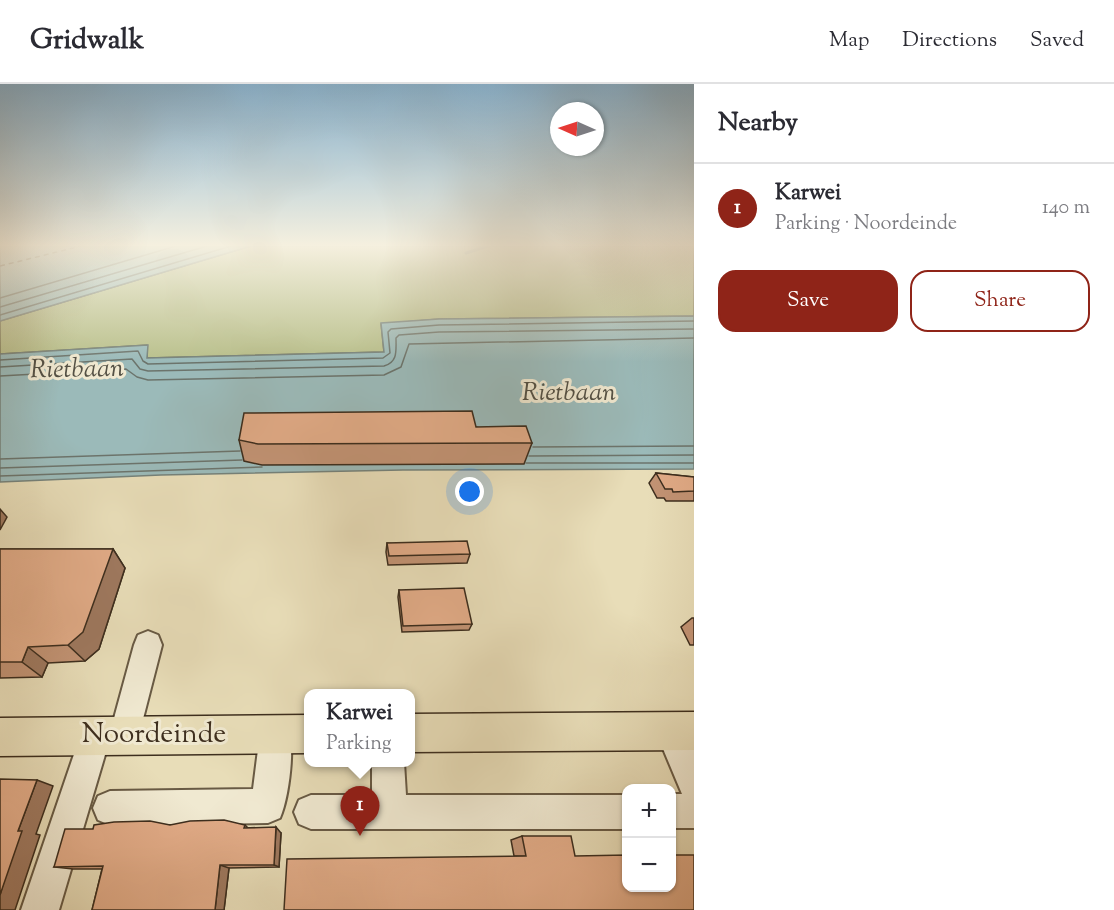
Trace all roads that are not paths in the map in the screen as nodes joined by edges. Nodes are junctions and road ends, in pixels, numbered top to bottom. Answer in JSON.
{"nodes":[{"id":1,"x":148,"y":645,"type":"dead end"},
{"id":2,"x":683,"y":731,"type":"edge"},
{"id":3,"x":415,"y":733,"type":"edge"},
{"id":4,"x":292,"y":734,"type":"edge"},
{"id":5,"x":110,"y":736,"type":"junction"},
{"id":6,"x":0,"y":738,"type":"edge"},
{"id":7,"x":388,"y":767,"type":"edge"},
{"id":8,"x":694,"y":782,"type":"edge"},
{"id":9,"x":110,"y":808,"type":"dead end"},
{"id":10,"x":694,"y":811,"type":"edge"},
{"id":11,"x":389,"y":812,"type":"junction"},
{"id":12,"x":622,"y":812,"type":"edge"},
{"id":13,"x":676,"y":812,"type":"edge"},
{"id":14,"x":311,"y":813,"type":"dead end"},
{"id":15,"x":40,"y":910,"type":"edge"}],
"edges":[{"from":1,"to":5,"type":"street"},
{"from":2,"to":3,"type":"main road"},
{"from":2,"to":8,"type":"street"},
{"from":4,"to":5,"type":"main road","name":"Noordeinde"},
{"from":4,"to":9,"type":"street"},
{"from":5,"to":6,"type":"main road","name":"Noordeinde"},
{"from":5,"to":15,"type":"street"},
{"from":7,"to":11,"type":"street"},
{"from":10,"to":13,"type":"street"},
{"from":11,"to":12,"type":"street"},
{"from":11,"to":14,"type":"street"}]}
